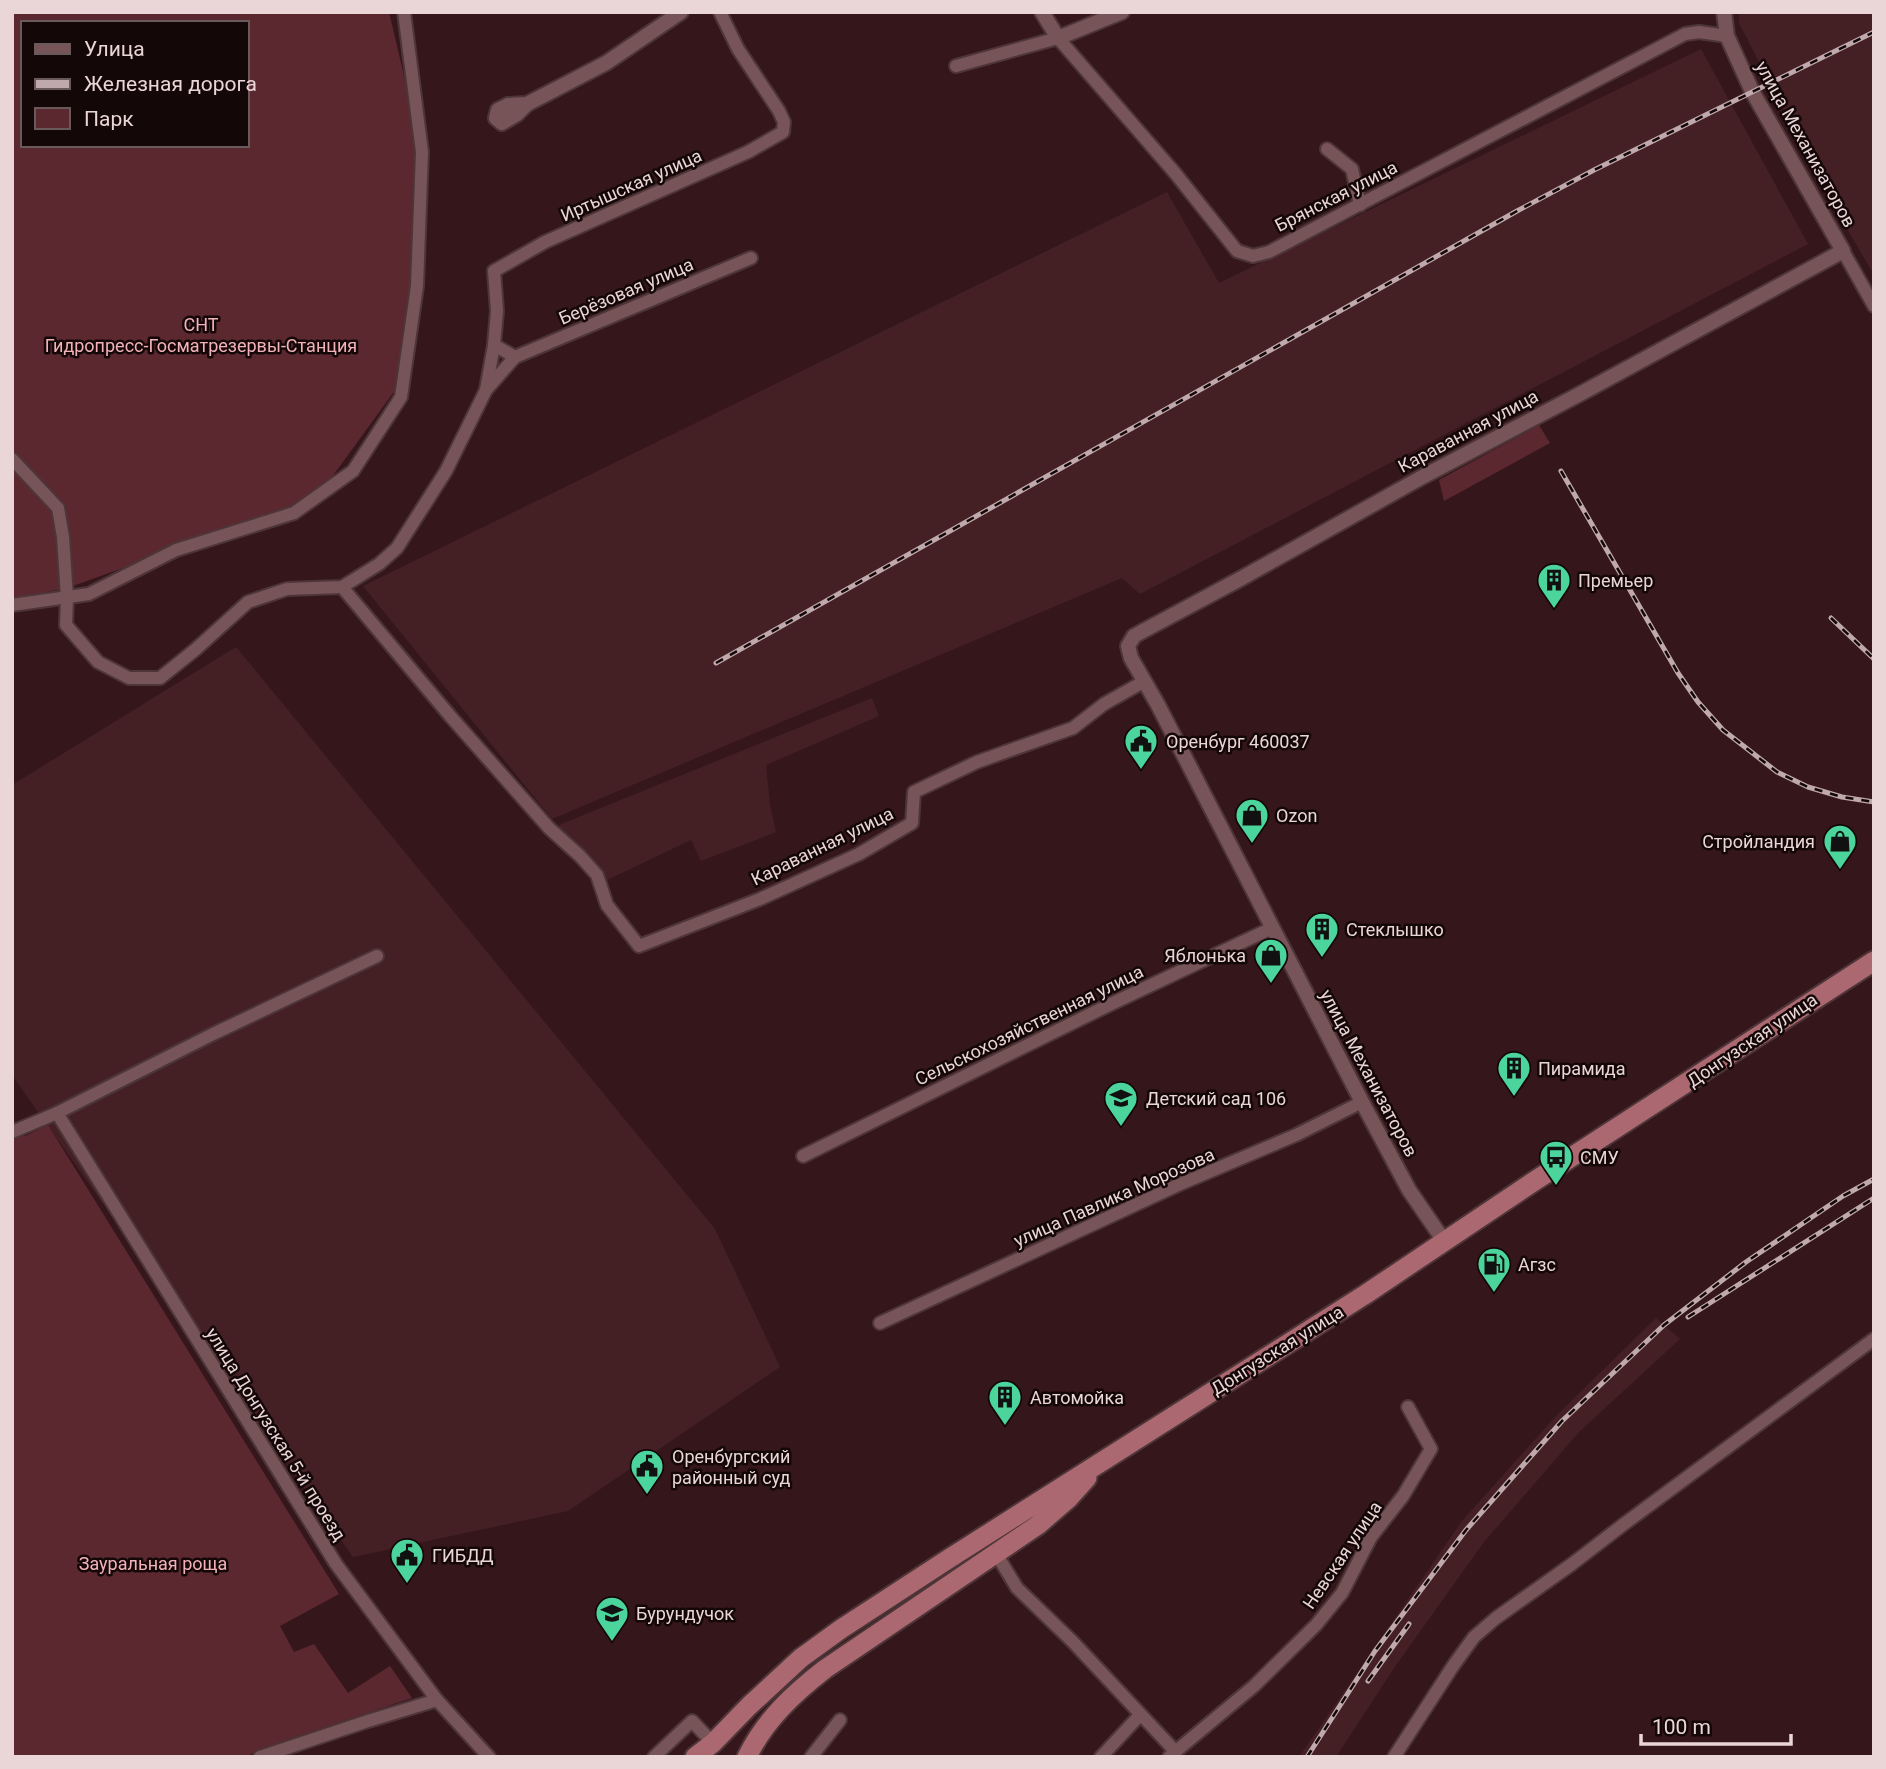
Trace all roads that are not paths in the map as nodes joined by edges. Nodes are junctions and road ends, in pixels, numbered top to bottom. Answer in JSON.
{"nodes":[{"id":1,"x":404,"y":12,"type":"edge"},
{"id":2,"x":720,"y":12,"type":"edge"},
{"id":3,"x":1042,"y":12,"type":"edge"},
{"id":4,"x":1122,"y":12,"type":"edge"},
{"id":5,"x":1724,"y":12,"type":"edge"},
{"id":6,"x":671,"y":14,"type":"edge"},
{"id":7,"x":1727,"y":36,"type":"junction"},
{"id":8,"x":1058,"y":38,"type":"junction"},
{"id":9,"x":956,"y":66,"type":"dead end"},
{"id":10,"x":527,"y":104,"type":"dead end"},
{"id":11,"x":1326,"y":149,"type":"dead end"},
{"id":12,"x":1360,"y":205,"type":"junction"},
{"id":13,"x":1843,"y":251,"type":"junction"},
{"id":14,"x":751,"y":258,"type":"dead end"},
{"id":15,"x":1874,"y":306,"type":"edge"},
{"id":16,"x":494,"y":345,"type":"junction"},
{"id":17,"x":515,"y":357,"type":"junction"},
{"id":18,"x":486,"y":390,"type":"junction"},
{"id":19,"x":12,"y":459,"type":"edge"},
{"id":20,"x":342,"y":587,"type":"junction"},
{"id":21,"x":67,"y":597,"type":"junction"},
{"id":22,"x":12,"y":605,"type":"edge"},
{"id":23,"x":1131,"y":658,"type":"joint"},
{"id":24,"x":1143,"y":682,"type":"junction"},
{"id":25,"x":1272,"y":928,"type":"junction"},
{"id":26,"x":377,"y":956,"type":"dead end"},
{"id":27,"x":1874,"y":961,"type":"edge"},
{"id":28,"x":1362,"y":1102,"type":"junction"},
{"id":29,"x":57,"y":1113,"type":"junction"},
{"id":30,"x":12,"y":1132,"type":"edge"},
{"id":31,"x":803,"y":1156,"type":"dead end"},
{"id":32,"x":1444,"y":1241,"type":"junction"},
{"id":33,"x":880,"y":1323,"type":"dead end"},
{"id":34,"x":1874,"y":1339,"type":"edge"},
{"id":35,"x":1408,"y":1407,"type":"dead end"},
{"id":36,"x":1100,"y":1463,"type":"junction"},
{"id":37,"x":996,"y":1555,"type":"junction"},
{"id":38,"x":437,"y":1700,"type":"junction"},
{"id":39,"x":1140,"y":1715,"type":"junction"},
{"id":40,"x":839,"y":1720,"type":"dead end"},
{"id":41,"x":713,"y":1743,"type":"junction"},
{"id":42,"x":1172,"y":1754,"type":"edge"},
{"id":43,"x":260,"y":1757,"type":"edge"},
{"id":44,"x":489,"y":1757,"type":"edge"},
{"id":45,"x":654,"y":1757,"type":"edge"},
{"id":46,"x":695,"y":1757,"type":"edge"},
{"id":47,"x":747,"y":1757,"type":"edge"},
{"id":48,"x":811,"y":1757,"type":"edge"},
{"id":49,"x":1101,"y":1757,"type":"edge"},
{"id":50,"x":1394,"y":1757,"type":"edge"}],
"edges":[{"from":1,"to":21,"type":"street"},
{"from":2,"to":16,"type":"street","name":"Иртышская улица"},
{"from":3,"to":8,"type":"street","name":"Брянская улица"},
{"from":4,"to":8,"type":"street"},
{"from":5,"to":7,"type":"street","name":"улица Механизаторов"},
{"from":6,"to":10,"type":"street"},
{"from":7,"to":12,"type":"street","name":"Брянская улица"},
{"from":7,"to":13,"type":"street","name":"улица Механизаторов"},
{"from":8,"to":9,"type":"street"},
{"from":8,"to":12,"type":"street","name":"Брянская улица"},
{"from":11,"to":12,"type":"street"},
{"from":13,"to":15,"type":"street","name":"улица Механизаторов"},
{"from":13,"to":23,"type":"street","name":"Караванная улица"},
{"from":14,"to":17,"type":"street","name":"Берёзовая улица"},
{"from":16,"to":17,"type":"street"},
{"from":16,"to":18,"type":"street"},
{"from":17,"to":18,"type":"street"},
{"from":18,"to":20,"type":"street"},
{"from":19,"to":21,"type":"street"},
{"from":20,"to":21,"type":"street"},
{"from":20,"to":24,"type":"street","name":"Караванная улица"},
{"from":21,"to":22,"type":"street"},
{"from":23,"to":24,"type":"street","name":"улица Механизаторов"},
{"from":24,"to":25,"type":"street","name":"улица Механизаторов"},
{"from":25,"to":28,"type":"street","name":"улица Механизаторов"},
{"from":25,"to":31,"type":"street","name":"Сельскохозяйственная улица"},
{"from":26,"to":29,"type":"street"},
{"from":27,"to":32,"type":"highway","name":"Донгузская улица"},
{"from":28,"to":32,"type":"street","name":"улица Механизаторов"},
{"from":28,"to":33,"type":"street","name":"улица Павлика Морозова"},
{"from":29,"to":30,"type":"street"},
{"from":29,"to":38,"type":"street","name":"улица Донгузская 5-й проезд"},
{"from":32,"to":36,"type":"highway","name":"Донгузская улица"},
{"from":34,"to":50,"type":"street"},
{"from":35,"to":42,"type":"street","name":"Невская улица"},
{"from":36,"to":37,"type":"highway"},
{"from":36,"to":41,"type":"highway","name":"Донгузская улица"},
{"from":37,"to":39,"type":"street"},
{"from":37,"to":47,"type":"highway"},
{"from":38,"to":43,"type":"street"},
{"from":38,"to":44,"type":"street","name":"улица Донгузская 5-й проезд"},
{"from":39,"to":42,"type":"street"},
{"from":39,"to":49,"type":"street"},
{"from":40,"to":48,"type":"street"},
{"from":41,"to":45,"type":"street"},
{"from":41,"to":46,"type":"highway","name":"Донгузская улица"}]}
